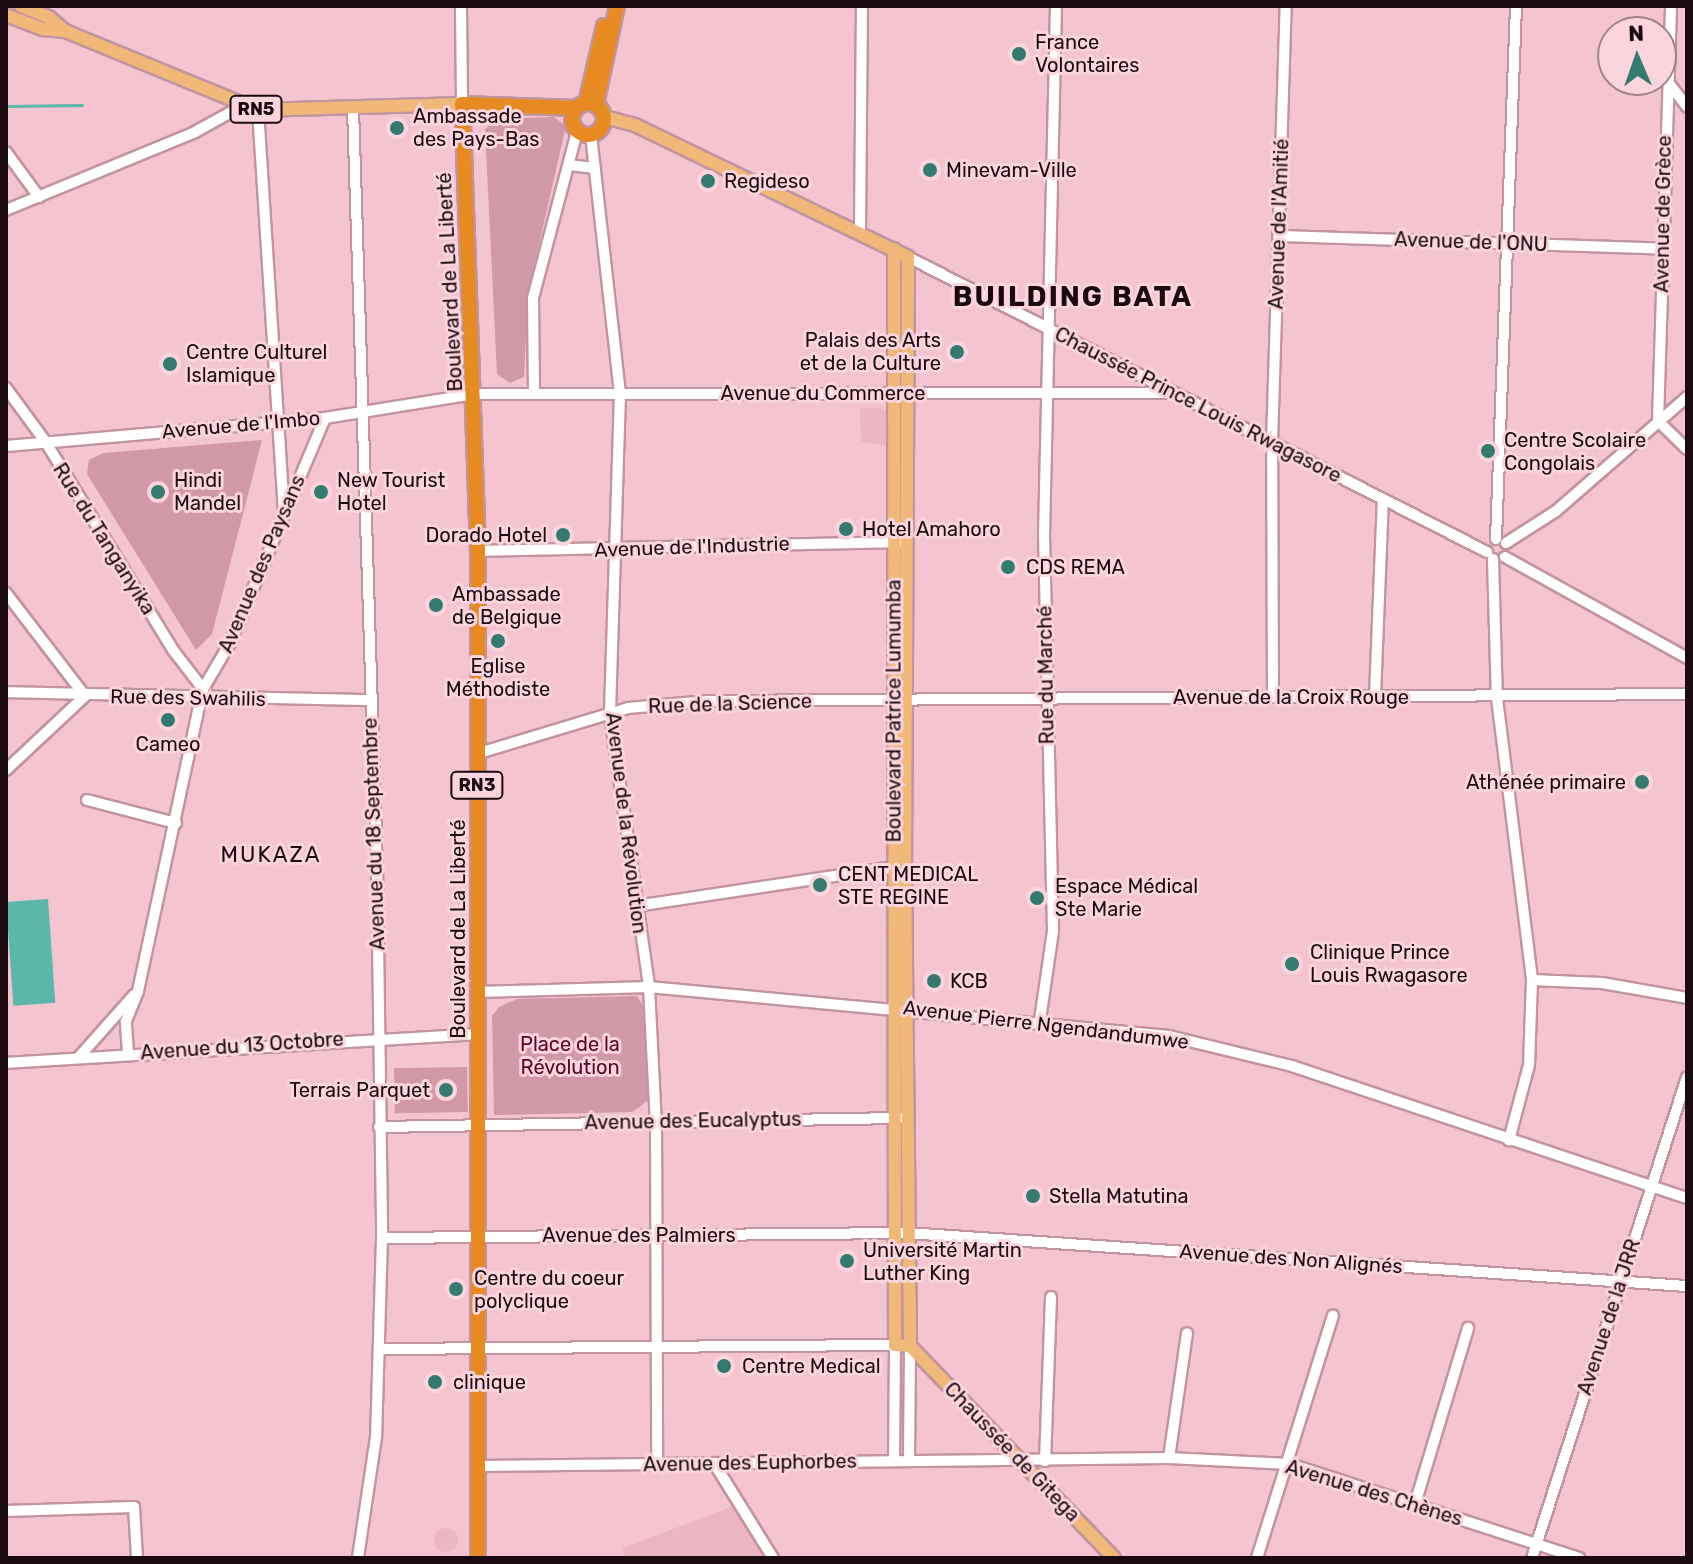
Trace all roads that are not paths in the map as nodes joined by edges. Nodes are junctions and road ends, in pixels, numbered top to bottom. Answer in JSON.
{"nodes":[{"id":1,"x":21,"y":6,"type":"edge"},
{"id":2,"x":461,"y":6,"type":"edge"},
{"id":3,"x":609,"y":6,"type":"edge"},
{"id":4,"x":617,"y":6,"type":"edge"},
{"id":5,"x":862,"y":6,"type":"edge"},
{"id":6,"x":1056,"y":6,"type":"edge"},
{"id":7,"x":1286,"y":6,"type":"edge"},
{"id":8,"x":1516,"y":6,"type":"edge"},
{"id":9,"x":6,"y":15,"type":"edge"},
{"id":10,"x":65,"y":31,"type":"junction"},
{"id":11,"x":1666,"y":96,"type":"edge"},
{"id":12,"x":462,"y":104,"type":"junction"},
{"id":13,"x":244,"y":105,"type":"junction"},
{"id":14,"x":353,"y":108,"type":"junction"},
{"id":15,"x":591,"y":108,"type":"junction"},
{"id":16,"x":258,"y":110,"type":"junction"},
{"id":17,"x":584,"y":133,"type":"junction"},
{"id":18,"x":6,"y":152,"type":"edge"},
{"id":19,"x":569,"y":165,"type":"junction"},
{"id":20,"x":595,"y":168,"type":"junction"},
{"id":21,"x":39,"y":197,"type":"junction"},
{"id":22,"x":6,"y":210,"type":"edge"},
{"id":23,"x":860,"y":230,"type":"junction"},
{"id":24,"x":1279,"y":236,"type":"junction"},
{"id":25,"x":1505,"y":244,"type":"junction"},
{"id":26,"x":894,"y":249,"type":"junction"},
{"id":27,"x":1662,"y":249,"type":"junction"},
{"id":28,"x":908,"y":257,"type":"junction"},
{"id":29,"x":1047,"y":329,"type":"junction"},
{"id":30,"x":6,"y":388,"type":"edge"},
{"id":31,"x":1045,"y":391,"type":"junction"},
{"id":32,"x":534,"y":393,"type":"junction"},
{"id":33,"x":900,"y":393,"type":"junction"},
{"id":34,"x":1172,"y":393,"type":"junction"},
{"id":35,"x":475,"y":394,"type":"junction"},
{"id":36,"x":620,"y":394,"type":"junction"},
{"id":37,"x":1687,"y":397,"type":"edge"},
{"id":38,"x":362,"y":413,"type":"junction"},
{"id":39,"x":325,"y":418,"type":"junction"},
{"id":40,"x":1658,"y":421,"type":"junction"},
{"id":41,"x":277,"y":422,"type":"junction"},
{"id":42,"x":45,"y":441,"type":"junction"},
{"id":43,"x":1272,"y":442,"type":"junction"},
{"id":44,"x":6,"y":446,"type":"edge"},
{"id":45,"x":1687,"y":449,"type":"edge"},
{"id":46,"x":1383,"y":500,"type":"junction"},
{"id":47,"x":284,"y":508,"type":"junction"},
{"id":48,"x":1501,"y":541,"type":"junction"},
{"id":49,"x":900,"y":542,"type":"junction"},
{"id":50,"x":616,"y":550,"type":"junction"},
{"id":51,"x":478,"y":551,"type":"junction"},
{"id":52,"x":1490,"y":556,"type":"junction"},
{"id":53,"x":1505,"y":557,"type":"junction"},
{"id":54,"x":6,"y":593,"type":"edge"},
{"id":55,"x":1687,"y":658,"type":"edge"},
{"id":56,"x":6,"y":692,"type":"edge"},
{"id":57,"x":204,"y":694,"type":"junction"},
{"id":58,"x":1687,"y":694,"type":"edge"},
{"id":59,"x":1273,"y":695,"type":"junction"},
{"id":60,"x":85,"y":696,"type":"junction"},
{"id":61,"x":1375,"y":696,"type":"junction"},
{"id":62,"x":1497,"y":698,"type":"junction"},
{"id":63,"x":369,"y":700,"type":"junction"},
{"id":64,"x":1046,"y":700,"type":"junction"},
{"id":65,"x":901,"y":702,"type":"junction"},
{"id":66,"x":610,"y":715,"type":"junction"},
{"id":67,"x":476,"y":754,"type":"junction"},
{"id":68,"x":6,"y":770,"type":"edge"},
{"id":69,"x":87,"y":800,"type":"dead end"},
{"id":70,"x":176,"y":823,"type":"junction"},
{"id":71,"x":899,"y":866,"type":"junction"},
{"id":72,"x":636,"y":906,"type":"junction"},
{"id":73,"x":1532,"y":980,"type":"junction"},
{"id":74,"x":649,"y":987,"type":"junction"},
{"id":75,"x":138,"y":991,"type":"junction"},
{"id":76,"x":478,"y":992,"type":"junction"},
{"id":77,"x":1687,"y":998,"type":"edge"},
{"id":78,"x":893,"y":1007,"type":"junction"},
{"id":79,"x":907,"y":1008,"type":"junction"},
{"id":80,"x":1040,"y":1020,"type":"junction"},
{"id":81,"x":478,"y":1034,"type":"junction"},
{"id":82,"x":381,"y":1037,"type":"junction"},
{"id":83,"x":128,"y":1053,"type":"junction"},
{"id":84,"x":78,"y":1058,"type":"junction"},
{"id":85,"x":6,"y":1063,"type":"edge"},
{"id":86,"x":1687,"y":1077,"type":"edge"},
{"id":87,"x":900,"y":1118,"type":"junction"},
{"id":88,"x":479,"y":1123,"type":"junction"},
{"id":89,"x":656,"y":1124,"type":"junction"},
{"id":90,"x":379,"y":1127,"type":"junction"},
{"id":91,"x":1509,"y":1140,"type":"junction"},
{"id":92,"x":1651,"y":1185,"type":"junction"},
{"id":93,"x":1687,"y":1198,"type":"edge"},
{"id":94,"x":901,"y":1233,"type":"junction"},
{"id":95,"x":482,"y":1236,"type":"junction"},
{"id":96,"x":657,"y":1236,"type":"junction"},
{"id":97,"x":382,"y":1238,"type":"junction"},
{"id":98,"x":1620,"y":1282,"type":"junction"},
{"id":99,"x":1687,"y":1286,"type":"edge"},
{"id":100,"x":1051,"y":1297,"type":"dead end"},
{"id":101,"x":1333,"y":1316,"type":"dead end"},
{"id":102,"x":1468,"y":1328,"type":"dead end"},
{"id":103,"x":1187,"y":1333,"type":"dead end"},
{"id":104,"x":895,"y":1345,"type":"junction"},
{"id":105,"x":910,"y":1346,"type":"junction"},
{"id":106,"x":382,"y":1349,"type":"junction"},
{"id":107,"x":657,"y":1349,"type":"junction"},
{"id":108,"x":480,"y":1351,"type":"junction"},
{"id":109,"x":1169,"y":1458,"type":"junction"},
{"id":110,"x":909,"y":1460,"type":"junction"},
{"id":111,"x":1020,"y":1460,"type":"junction"},
{"id":112,"x":894,"y":1461,"type":"junction"},
{"id":113,"x":1045,"y":1461,"type":"junction"},
{"id":114,"x":714,"y":1463,"type":"junction"},
{"id":115,"x":1290,"y":1464,"type":"junction"},
{"id":116,"x":657,"y":1465,"type":"junction"},
{"id":117,"x":479,"y":1466,"type":"junction"},
{"id":118,"x":1415,"y":1504,"type":"junction"},
{"id":119,"x":6,"y":1511,"type":"edge"},
{"id":120,"x":1536,"y":1544,"type":"junction"},
{"id":121,"x":137,"y":1558,"type":"edge"},
{"id":122,"x":358,"y":1558,"type":"edge"},
{"id":123,"x":478,"y":1558,"type":"edge"},
{"id":124,"x":773,"y":1558,"type":"edge"},
{"id":125,"x":1114,"y":1558,"type":"edge"},
{"id":126,"x":1257,"y":1558,"type":"edge"},
{"id":127,"x":1532,"y":1558,"type":"edge"},
{"id":128,"x":1579,"y":1558,"type":"edge"}],
"edges":[{"from":1,"to":10,"type":"main road","number":"RN5"},
{"from":2,"to":12,"type":"street"},
{"from":3,"to":15,"type":"highway"},
{"from":4,"to":15,"type":"highway"},
{"from":5,"to":23,"type":"street"},
{"from":6,"to":29,"type":"street","name":"Rue du Marché"},
{"from":7,"to":24,"type":"street","name":"Avenue de l'Amitié"},
{"from":8,"to":25,"type":"street"},
{"from":9,"to":10,"type":"main road","number":"RN5"},
{"from":10,"to":13,"type":"main road","number":"RN5"},
{"from":11,"to":27,"type":"street","name":"Avenue de Grèce"},
{"from":12,"to":14,"type":"main road","number":"RN5"},
{"from":12,"to":15,"type":"highway","number":"RN5"},
{"from":12,"to":35,"type":"highway","name":"Boulevard de La Liberté","number":"RN3"},
{"from":13,"to":16,"type":"main road","number":"RN5"},
{"from":13,"to":21,"type":"street"},
{"from":14,"to":16,"type":"main road","number":"RN5"},
{"from":14,"to":38,"type":"street","name":"Avenue du 18 Septembre"},
{"from":15,"to":17,"type":"highway"},
{"from":15,"to":17,"type":"highway"},
{"from":15,"to":23,"type":"main road","name":"Chaussée Prince Louis Rwagasore"},
{"from":16,"to":41,"type":"street"},
{"from":17,"to":19,"type":"street"},
{"from":17,"to":20,"type":"street","name":"Avenue de la Révolution"},
{"from":18,"to":21,"type":"street"},
{"from":19,"to":20,"type":"street"},
{"from":19,"to":32,"type":"street"},
{"from":20,"to":36,"type":"street","name":"Avenue de la Révolution"},
{"from":21,"to":22,"type":"street"},
{"from":23,"to":26,"type":"main road","name":"Chaussée Prince Louis Rwagasore"},
{"from":24,"to":25,"type":"street","name":"Avenue de l'ONU"},
{"from":24,"to":43,"type":"street","name":"Avenue de l'Amitié"},
{"from":25,"to":27,"type":"street","name":"Avenue de l'ONU"},
{"from":25,"to":48,"type":"street"},
{"from":26,"to":28,"type":"main road","name":"Chaussée Prince Louis Rwagasore"},
{"from":26,"to":33,"type":"main road","name":"Boulevard Patrice Lumumba"},
{"from":27,"to":40,"type":"street","name":"Avenue de Grèce"},
{"from":28,"to":29,"type":"street","name":"Chaussée Prince Louis Rwagasore"},
{"from":28,"to":33,"type":"main road","name":"Boulevard Patrice Lumumba"},
{"from":29,"to":31,"type":"street","name":"Rue du Marché"},
{"from":29,"to":34,"type":"street","name":"Chaussée Prince Louis Rwagasore"},
{"from":30,"to":42,"type":"street","name":"Rue du Tanganyika"},
{"from":31,"to":33,"type":"street","name":"Avenue du Commerce"},
{"from":31,"to":34,"type":"street","name":"Avenue du Commerce"},
{"from":31,"to":64,"type":"street","name":"Rue du Marché"},
{"from":32,"to":35,"type":"street","name":"Avenue du Commerce"},
{"from":32,"to":36,"type":"street","name":"Avenue du Commerce"},
{"from":33,"to":36,"type":"street","name":"Avenue du Commerce"},
{"from":33,"to":49,"type":"main road","name":"Boulevard Patrice Lumumba"},
{"from":34,"to":43,"type":"street","name":"Chaussée Prince Louis Rwagasore"},
{"from":35,"to":38,"type":"street","name":"Avenue de l'Imbo"},
{"from":35,"to":51,"type":"highway","name":"Boulevard de La Liberté","number":"RN3"},
{"from":36,"to":50,"type":"street","name":"Avenue de la Révolution"},
{"from":37,"to":40,"type":"street"},
{"from":38,"to":39,"type":"street","name":"Avenue de l'Imbo"},
{"from":38,"to":63,"type":"street","name":"Avenue du 18 Septembre"},
{"from":39,"to":41,"type":"street","name":"Avenue de l'Imbo"},
{"from":39,"to":47,"type":"street","name":"Avenue des Paysans"},
{"from":40,"to":45,"type":"street"},
{"from":40,"to":48,"type":"street"},
{"from":41,"to":42,"type":"street","name":"Avenue de l'Imbo"},
{"from":41,"to":47,"type":"street"},
{"from":42,"to":44,"type":"street","name":"Avenue de l'Imbo"},
{"from":42,"to":57,"type":"street","name":"Rue du Tanganyika"},
{"from":43,"to":46,"type":"street","name":"Chaussée Prince Louis Rwagasore"},
{"from":43,"to":59,"type":"street","name":"Avenue de l'Amitié"},
{"from":46,"to":52,"type":"street","name":"Chaussée Prince Louis Rwagasore"},
{"from":46,"to":61,"type":"street"},
{"from":47,"to":57,"type":"street","name":"Avenue des Paysans"},
{"from":48,"to":52,"type":"street"},
{"from":48,"to":53,"type":"street"},
{"from":49,"to":50,"type":"street","name":"Avenue de l'Industrie"},
{"from":49,"to":65,"type":"main road","name":"Boulevard Patrice Lumumba"},
{"from":50,"to":51,"type":"street","name":"Avenue de l'Industrie"},
{"from":50,"to":66,"type":"street","name":"Avenue de la Révolution"},
{"from":51,"to":67,"type":"highway","name":"Boulevard de La Liberté","number":"RN3"},
{"from":52,"to":53,"type":"street"},
{"from":52,"to":62,"type":"street"},
{"from":53,"to":55,"type":"street"},
{"from":54,"to":60,"type":"street"},
{"from":56,"to":60,"type":"street","name":"Rue des Swahilis"},
{"from":57,"to":60,"type":"street","name":"Rue des Swahilis"},
{"from":57,"to":63,"type":"street","name":"Rue des Swahilis"},
{"from":57,"to":70,"type":"street","name":"Avenue des Paysans"},
{"from":58,"to":62,"type":"street","name":"Avenue de la Croix Rouge"},
{"from":59,"to":61,"type":"street","name":"Avenue de la Croix Rouge"},
{"from":59,"to":64,"type":"street","name":"Avenue de la Croix Rouge"},
{"from":60,"to":68,"type":"street"},
{"from":61,"to":62,"type":"street","name":"Avenue de la Croix Rouge"},
{"from":62,"to":73,"type":"street"},
{"from":63,"to":82,"type":"street","name":"Avenue du 18 Septembre"},
{"from":64,"to":65,"type":"street","name":"Avenue de la Croix Rouge"},
{"from":64,"to":80,"type":"street","name":"Rue du Marché"},
{"from":65,"to":66,"type":"street","name":"Rue de la Science"},
{"from":65,"to":71,"type":"main road","name":"Boulevard Patrice Lumumba"},
{"from":66,"to":67,"type":"street","name":"Rue de la Science"},
{"from":66,"to":72,"type":"street","name":"Avenue de la Révolution"},
{"from":67,"to":76,"type":"highway","name":"Boulevard de La Liberté","number":"RN3"},
{"from":69,"to":70,"type":"street"},
{"from":70,"to":75,"type":"street","name":"Avenue des Paysans"},
{"from":71,"to":72,"type":"street"},
{"from":71,"to":78,"type":"main road","name":"Boulevard Patrice Lumumba"},
{"from":71,"to":79,"type":"main road","name":"Boulevard Patrice Lumumba"},
{"from":72,"to":74,"type":"street","name":"Avenue de la Révolution"},
{"from":73,"to":77,"type":"street"},
{"from":73,"to":91,"type":"street"},
{"from":74,"to":76,"type":"street","name":"Avenue Pierre Ngendandumwe"},
{"from":74,"to":78,"type":"street","name":"Avenue Pierre Ngendandumwe"},
{"from":74,"to":89,"type":"street","name":"Avenue de la Révolution"},
{"from":75,"to":83,"type":"street","name":"Avenue des Paysans"},
{"from":75,"to":84,"type":"street","name":"Avenue des Paysans"},
{"from":76,"to":81,"type":"highway","name":"Boulevard de La Liberté","number":"RN3"},
{"from":78,"to":79,"type":"street","name":"Avenue Pierre Ngendandumwe"},
{"from":78,"to":87,"type":"main road","name":"Boulevard Patrice Lumumba"},
{"from":79,"to":80,"type":"street","name":"Avenue Pierre Ngendandumwe"},
{"from":79,"to":87,"type":"main road","name":"Boulevard Patrice Lumumba"},
{"from":80,"to":91,"type":"street","name":"Avenue Pierre Ngendandumwe"},
{"from":81,"to":82,"type":"street","name":"Avenue du 13 Octobre"},
{"from":81,"to":88,"type":"highway","name":"Boulevard de La Liberté","number":"RN3"},
{"from":82,"to":83,"type":"street","name":"Avenue du 13 Octobre"},
{"from":82,"to":90,"type":"street","name":"Avenue du 18 Septembre"},
{"from":83,"to":84,"type":"street","name":"Avenue du 13 Octobre"},
{"from":84,"to":85,"type":"street","name":"Avenue du 13 Octobre"},
{"from":86,"to":92,"type":"street","name":"Avenue de la JRR"},
{"from":87,"to":89,"type":"street","name":"Avenue des Eucalyptus"},
{"from":87,"to":94,"type":"main road","name":"Boulevard Patrice Lumumba"},
{"from":88,"to":89,"type":"street","name":"Avenue des Eucalyptus"},
{"from":88,"to":90,"type":"street","name":"Avenue des Eucalyptus"},
{"from":88,"to":95,"type":"highway","name":"Boulevard de La Liberté","number":"RN3"},
{"from":89,"to":96,"type":"street","name":"Avenue de la Révolution"},
{"from":90,"to":97,"type":"street","name":"Avenue du 18 Septembre"},
{"from":91,"to":92,"type":"street","name":"Avenue Pierre Ngendandumwe"},
{"from":92,"to":93,"type":"street","name":"Avenue Pierre Ngendandumwe"},
{"from":92,"to":98,"type":"street","name":"Avenue de la JRR"},
{"from":94,"to":96,"type":"street","name":"Avenue des Palmiers"},
{"from":94,"to":98,"type":"street","name":"Avenue des Non Alignés"},
{"from":94,"to":104,"type":"main road","name":"Boulevard Patrice Lumumba"},
{"from":94,"to":105,"type":"main road","name":"Boulevard Patrice Lumumba"},
{"from":95,"to":96,"type":"street","name":"Avenue des Palmiers"},
{"from":95,"to":97,"type":"street","name":"Avenue des Palmiers"},
{"from":95,"to":108,"type":"highway","name":"Boulevard de La Liberté","number":"RN3"},
{"from":96,"to":107,"type":"street","name":"Avenue de la Révolution"},
{"from":97,"to":106,"type":"street","name":"Avenue du 18 Septembre"},
{"from":98,"to":99,"type":"street","name":"Avenue des Non Alignés"},
{"from":98,"to":120,"type":"street","name":"Avenue de la JRR"},
{"from":100,"to":113,"type":"street"},
{"from":101,"to":115,"type":"street"},
{"from":102,"to":118,"type":"street"},
{"from":103,"to":109,"type":"street"},
{"from":104,"to":105,"type":"main road"},
{"from":104,"to":107,"type":"street"},
{"from":104,"to":112,"type":"street","name":"Boulevard Patrice Lumumba"},
{"from":105,"to":110,"type":"street","name":"Boulevard Patrice Lumumba"},
{"from":105,"to":111,"type":"main road","name":"Chaussée de Gitega"},
{"from":106,"to":108,"type":"street"},
{"from":106,"to":122,"type":"street","name":"Avenue du 18 Septembre"},
{"from":107,"to":108,"type":"street"},
{"from":107,"to":116,"type":"street","name":"Avenue de la Révolution"},
{"from":108,"to":117,"type":"highway","name":"Boulevard de La Liberté","number":"RN3"},
{"from":109,"to":113,"type":"street","name":"Avenue des Chènes"},
{"from":109,"to":115,"type":"street","name":"Avenue des Chènes"},
{"from":110,"to":111,"type":"street","name":"Avenue des Euphorbes"},
{"from":110,"to":112,"type":"street","name":"Avenue des Euphorbes"},
{"from":111,"to":113,"type":"street","name":"Avenue des Chènes"},
{"from":111,"to":125,"type":"main road","name":"Chaussée de Gitega"},
{"from":112,"to":114,"type":"street","name":"Avenue des Euphorbes"},
{"from":114,"to":116,"type":"street","name":"Avenue des Euphorbes"},
{"from":114,"to":124,"type":"street"},
{"from":115,"to":118,"type":"street","name":"Avenue des Chènes"},
{"from":115,"to":126,"type":"street"},
{"from":116,"to":117,"type":"street","name":"Avenue des Euphorbes"},
{"from":117,"to":123,"type":"highway","number":"RN3"},
{"from":118,"to":120,"type":"street","name":"Avenue des Chènes"},
{"from":119,"to":121,"type":"street"},
{"from":120,"to":127,"type":"street","name":"Avenue de la JRR"},
{"from":120,"to":128,"type":"street","name":"Avenue des Chènes"}]}
